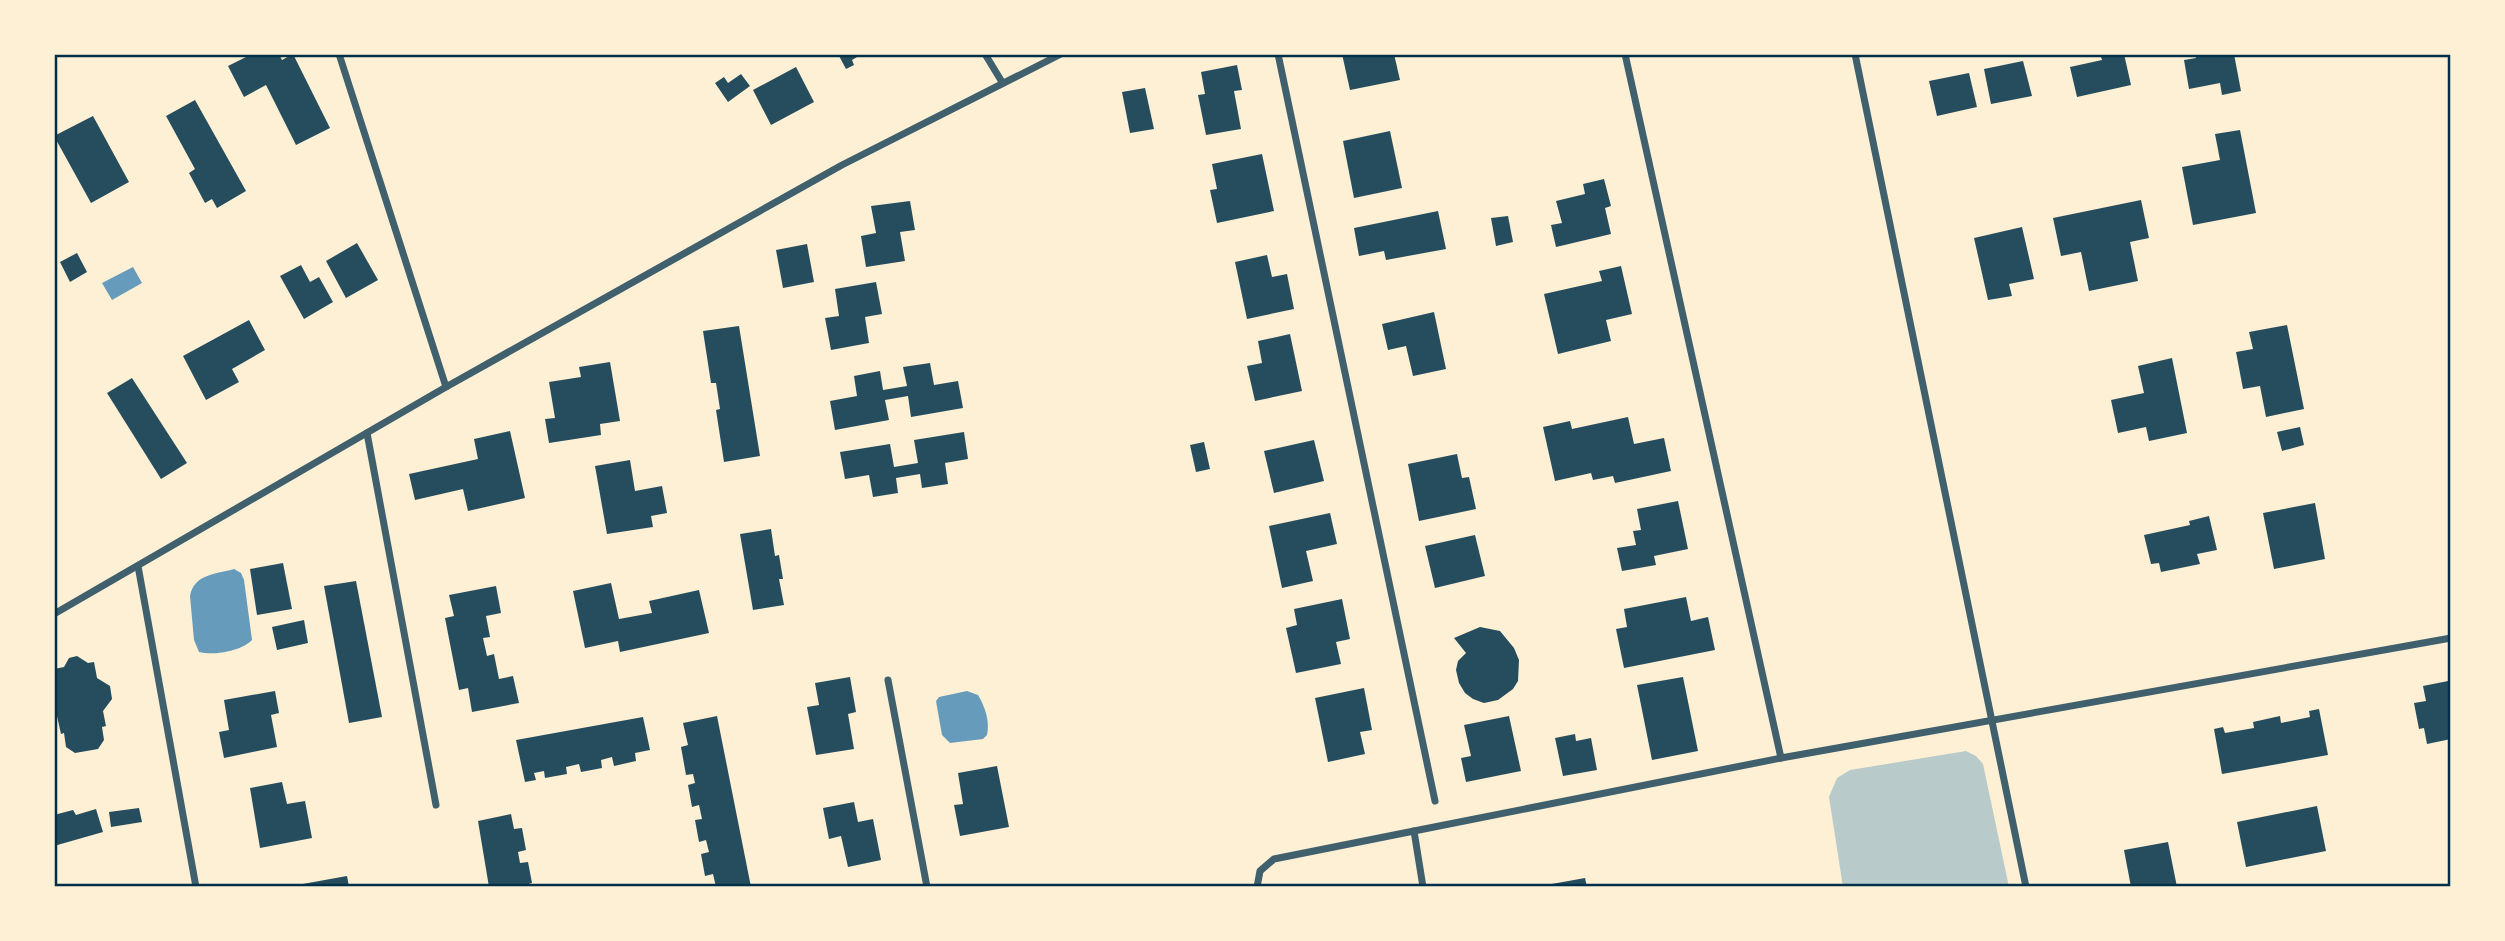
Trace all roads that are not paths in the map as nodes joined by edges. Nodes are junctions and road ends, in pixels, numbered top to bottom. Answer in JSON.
{"nodes":[{"id":1,"x":339,"y":54,"type":"edge"},
{"id":2,"x":985,"y":54,"type":"edge"},
{"id":3,"x":1061,"y":54,"type":"edge"},
{"id":4,"x":1278,"y":54,"type":"edge"},
{"id":5,"x":1625,"y":54,"type":"edge"},
{"id":6,"x":1855,"y":54,"type":"edge"},
{"id":7,"x":1002,"y":82,"type":"junction"},
{"id":8,"x":446,"y":387,"type":"junction"},
{"id":9,"x":366,"y":433,"type":"junction"},
{"id":10,"x":138,"y":566,"type":"junction"},
{"id":11,"x":54,"y":614,"type":"edge"},
{"id":12,"x":2451,"y":638,"type":"edge"},
{"id":13,"x":888,"y":680,"type":"dead end"},
{"id":14,"x":1992,"y":721,"type":"junction"},
{"id":15,"x":1781,"y":758,"type":"junction"},
{"id":16,"x":1435,"y":801,"type":"dead end"},
{"id":17,"x":436,"y":805,"type":"dead end"},
{"id":18,"x":1414,"y":831,"type":"junction"},
{"id":19,"x":196,"y":887,"type":"edge"},
{"id":20,"x":927,"y":887,"type":"edge"},
{"id":21,"x":1257,"y":887,"type":"edge"},
{"id":22,"x":1423,"y":887,"type":"edge"},
{"id":23,"x":2026,"y":887,"type":"edge"}],
"edges":[{"from":1,"to":8,"type":"street"},
{"from":2,"to":7,"type":"street"},
{"from":3,"to":7,"type":"street"},
{"from":4,"to":16,"type":"street"},
{"from":5,"to":15,"type":"street"},
{"from":6,"to":14,"type":"street"},
{"from":7,"to":8,"type":"street"},
{"from":8,"to":9,"type":"street"},
{"from":9,"to":10,"type":"street"},
{"from":9,"to":17,"type":"street"},
{"from":10,"to":11,"type":"street"},
{"from":10,"to":19,"type":"street"},
{"from":12,"to":14,"type":"street"},
{"from":13,"to":20,"type":"street"},
{"from":14,"to":15,"type":"street"},
{"from":14,"to":23,"type":"street"},
{"from":15,"to":18,"type":"street"},
{"from":18,"to":21,"type":"street"},
{"from":18,"to":22,"type":"street"}]}
